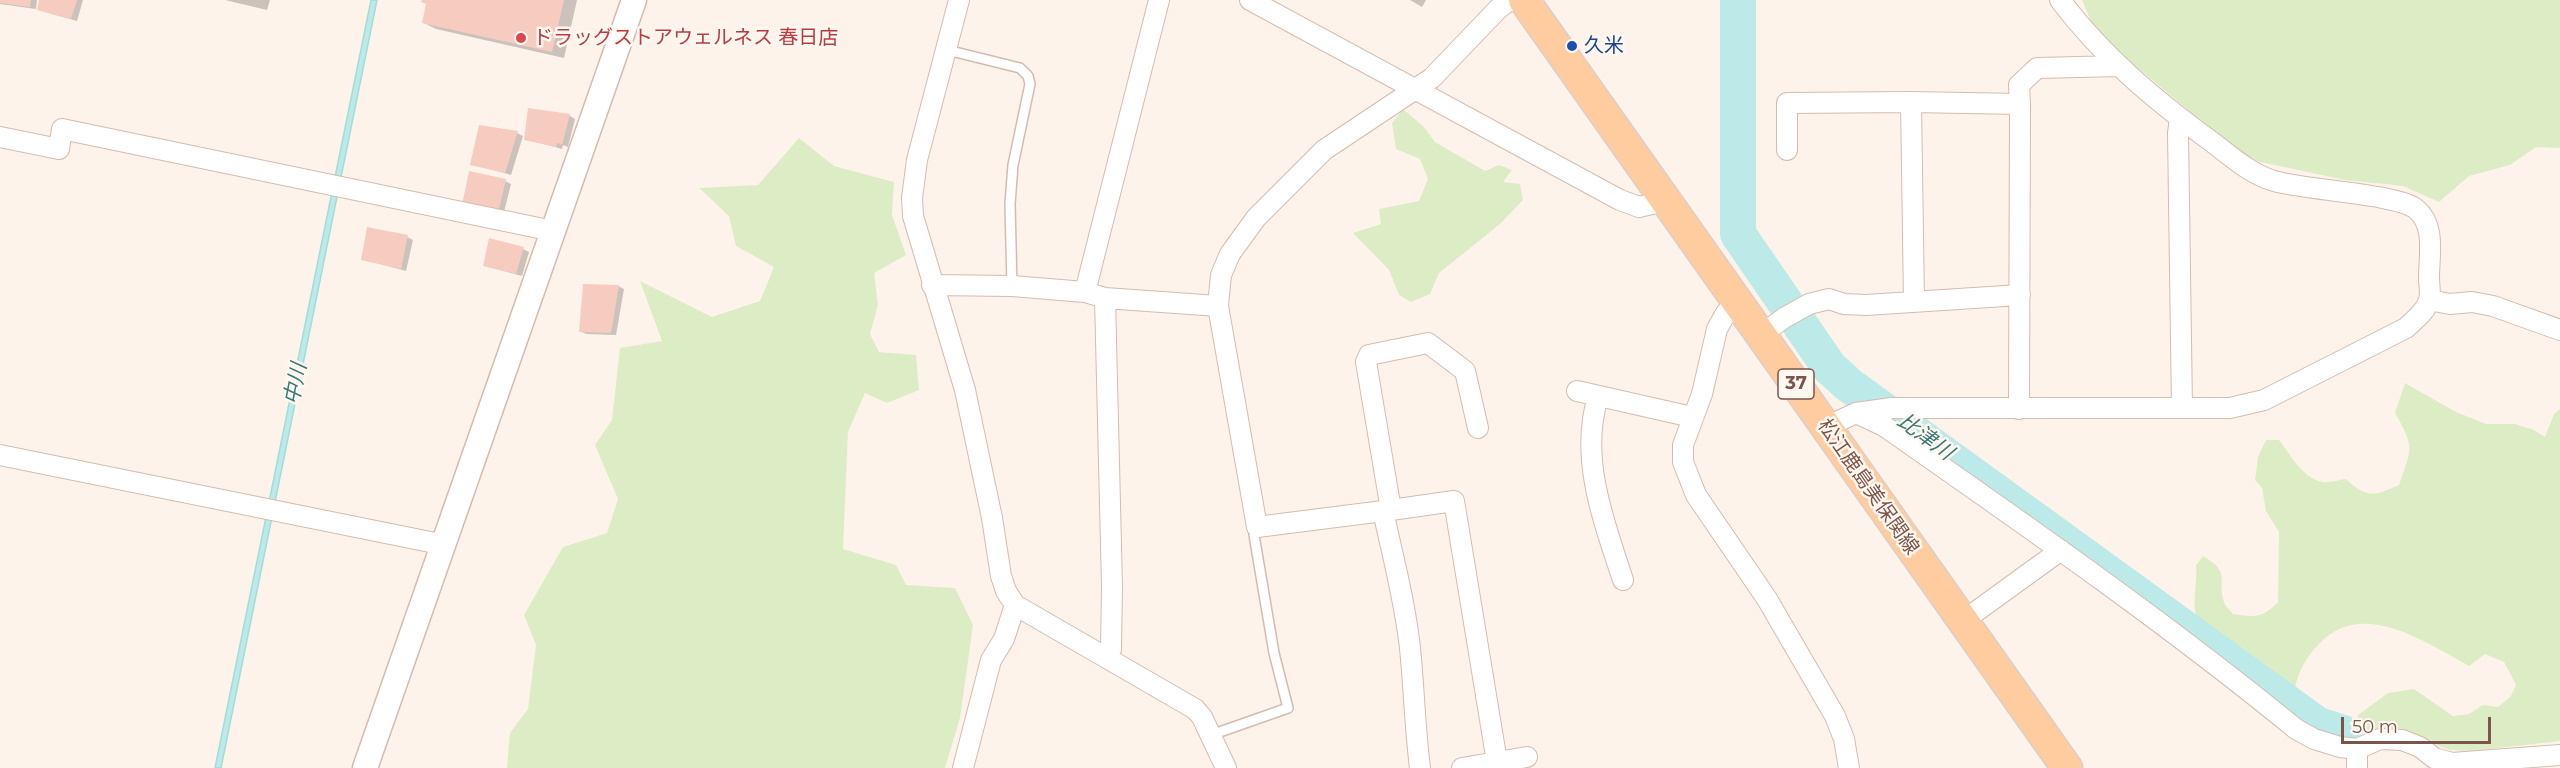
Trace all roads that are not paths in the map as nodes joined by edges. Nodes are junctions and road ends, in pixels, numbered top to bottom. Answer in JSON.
{"nodes":[{"id":1,"x":634,"y":0,"type":"edge"},
{"id":2,"x":959,"y":0,"type":"edge"},
{"id":3,"x":1159,"y":0,"type":"edge"},
{"id":4,"x":1250,"y":0,"type":"edge"},
{"id":5,"x":1510,"y":0,"type":"edge"},
{"id":6,"x":1524,"y":0,"type":"edge"},
{"id":7,"x":2060,"y":0,"type":"edge"},
{"id":8,"x":947,"y":50,"type":"junction"},
{"id":9,"x":2119,"y":66,"type":"junction"},
{"id":10,"x":1415,"y":89,"type":"junction"},
{"id":11,"x":1911,"y":102,"type":"junction"},
{"id":12,"x":2019,"y":104,"type":"junction"},
{"id":13,"x":2180,"y":118,"type":"junction"},
{"id":14,"x":0,"y":137,"type":"edge"},
{"id":15,"x":1787,"y":150,"type":"dead end"},
{"id":16,"x":1665,"y":201,"type":"junction"},
{"id":17,"x":553,"y":231,"type":"junction"},
{"id":18,"x":932,"y":285,"type":"junction"},
{"id":19,"x":1012,"y":286,"type":"junction"},
{"id":20,"x":1085,"y":292,"type":"junction"},
{"id":21,"x":2020,"y":295,"type":"junction"},
{"id":22,"x":1105,"y":298,"type":"junction"},
{"id":23,"x":2429,"y":300,"type":"junction"},
{"id":24,"x":1737,"y":301,"type":"junction"},
{"id":25,"x":1914,"y":302,"type":"junction"},
{"id":26,"x":1218,"y":306,"type":"junction"},
{"id":27,"x":1781,"y":320,"type":"junction"},
{"id":28,"x":2560,"y":330,"type":"edge"},
{"id":29,"x":1577,"y":391,"type":"dead end"},
{"id":30,"x":1598,"y":397,"type":"junction"},
{"id":31,"x":2182,"y":408,"type":"junction"},
{"id":32,"x":2019,"y":409,"type":"junction"},
{"id":33,"x":1862,"y":412,"type":"junction"},
{"id":34,"x":1692,"y":417,"type":"junction"},
{"id":35,"x":1826,"y":427,"type":"junction"},
{"id":36,"x":1478,"y":428,"type":"dead end"},
{"id":37,"x":0,"y":455,"type":"edge"},
{"id":38,"x":1387,"y":511,"type":"junction"},
{"id":39,"x":1257,"y":527,"type":"junction"},
{"id":40,"x":445,"y":545,"type":"junction"},
{"id":41,"x":2061,"y":550,"type":"junction"},
{"id":42,"x":1623,"y":580,"type":"dead end"},
{"id":43,"x":1015,"y":606,"type":"junction"},
{"id":44,"x":1963,"y":621,"type":"junction"},
{"id":45,"x":1106,"y":656,"type":"junction"},
{"id":46,"x":1211,"y":735,"type":"junction"},
{"id":47,"x":2560,"y":755,"type":"edge"},
{"id":48,"x":1527,"y":757,"type":"dead end"},
{"id":49,"x":2357,"y":759,"type":"edge"},
{"id":50,"x":1497,"y":762,"type":"junction"},
{"id":51,"x":365,"y":768,"type":"edge"},
{"id":52,"x":963,"y":768,"type":"edge"},
{"id":53,"x":1226,"y":768,"type":"edge"},
{"id":54,"x":1420,"y":768,"type":"edge"},
{"id":55,"x":1462,"y":768,"type":"edge"},
{"id":56,"x":1849,"y":768,"type":"edge"},
{"id":57,"x":2067,"y":768,"type":"edge"}],
"edges":[{"from":1,"to":17,"type":"street"},
{"from":2,"to":8,"type":"street"},
{"from":3,"to":20,"type":"street"},
{"from":4,"to":10,"type":"street"},
{"from":5,"to":10,"type":"street"},
{"from":6,"to":16,"type":"main road","name":"松江鹿島美保関線","number":"37"},
{"from":7,"to":9,"type":"street"},
{"from":8,"to":18,"type":"street"},
{"from":8,"to":19,"type":"lane"},
{"from":9,"to":12,"type":"street"},
{"from":9,"to":13,"type":"street"},
{"from":10,"to":16,"type":"street"},
{"from":10,"to":26,"type":"street"},
{"from":11,"to":12,"type":"street"},
{"from":11,"to":15,"type":"street"},
{"from":11,"to":25,"type":"street"},
{"from":12,"to":21,"type":"street"},
{"from":13,"to":23,"type":"street"},
{"from":13,"to":31,"type":"street"},
{"from":14,"to":17,"type":"street"},
{"from":16,"to":24,"type":"main road","name":"松江鹿島美保関線","number":"37"},
{"from":17,"to":40,"type":"street"},
{"from":18,"to":19,"type":"street"},
{"from":18,"to":43,"type":"street"},
{"from":19,"to":20,"type":"street"},
{"from":20,"to":22,"type":"street"},
{"from":21,"to":25,"type":"street"},
{"from":21,"to":32,"type":"street"},
{"from":22,"to":26,"type":"street"},
{"from":22,"to":45,"type":"street"},
{"from":23,"to":28,"type":"street"},
{"from":23,"to":31,"type":"street"},
{"from":24,"to":27,"type":"main road","name":"松江鹿島美保関線","number":"37"},
{"from":24,"to":34,"type":"street"},
{"from":25,"to":27,"type":"street"},
{"from":26,"to":39,"type":"street"},
{"from":27,"to":35,"type":"main road","name":"松江鹿島美保関線","number":"37"},
{"from":29,"to":30,"type":"street"},
{"from":30,"to":34,"type":"street"},
{"from":30,"to":42,"type":"street"},
{"from":31,"to":32,"type":"street"},
{"from":32,"to":33,"type":"street"},
{"from":33,"to":35,"type":"street"},
{"from":33,"to":41,"type":"street"},
{"from":34,"to":56,"type":"street"},
{"from":35,"to":44,"type":"main road","name":"松江鹿島美保関線","number":"37"},
{"from":36,"to":38,"type":"street"},
{"from":37,"to":40,"type":"street"},
{"from":38,"to":39,"type":"street"},
{"from":38,"to":50,"type":"street"},
{"from":38,"to":54,"type":"street"},
{"from":39,"to":46,"type":"lane"},
{"from":40,"to":51,"type":"street"},
{"from":41,"to":44,"type":"street"},
{"from":41,"to":49,"type":"street"},
{"from":43,"to":45,"type":"street"},
{"from":43,"to":52,"type":"street"},
{"from":44,"to":57,"type":"main road","name":"松江鹿島美保関線","number":"37"},
{"from":45,"to":46,"type":"street"},
{"from":46,"to":53,"type":"street"},
{"from":47,"to":49,"type":"street"},
{"from":48,"to":50,"type":"street"},
{"from":50,"to":55,"type":"street"}]}
